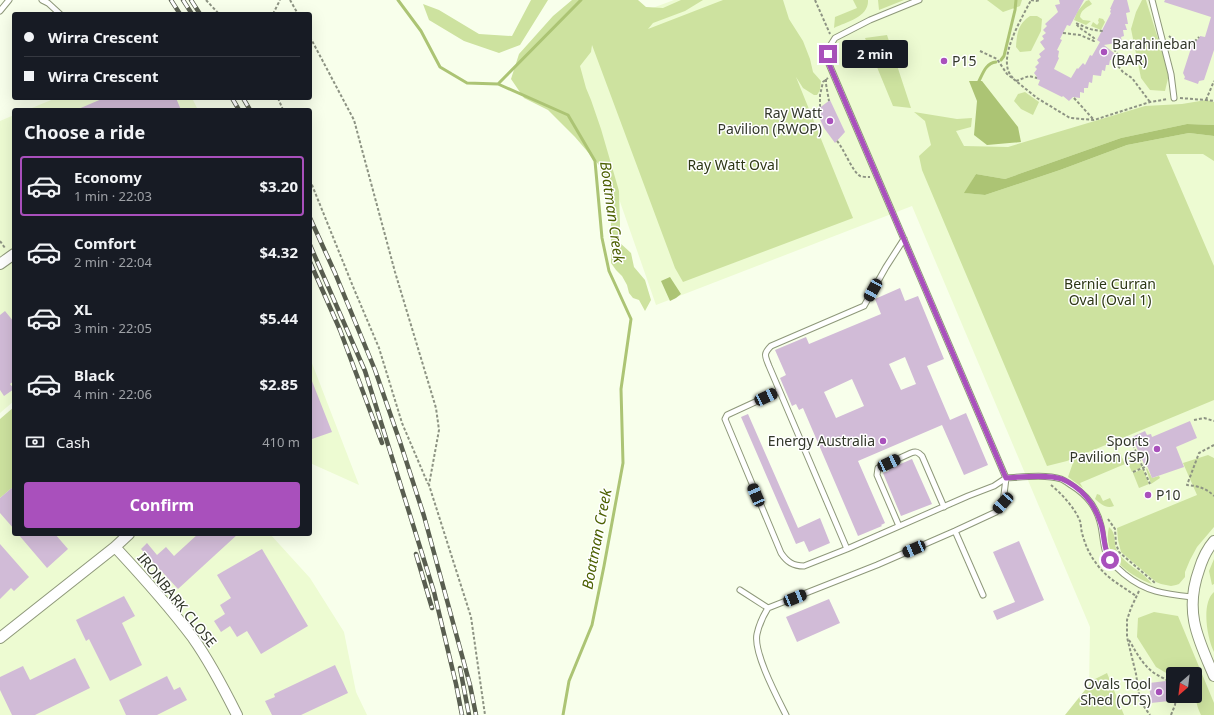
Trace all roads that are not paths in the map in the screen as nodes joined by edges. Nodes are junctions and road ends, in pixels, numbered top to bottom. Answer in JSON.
{"nodes":[{"id":1,"x":9,"y":0,"type":"edge"},
{"id":2,"x":42,"y":0,"type":"edge"},
{"id":3,"x":919,"y":0,"type":"edge"},
{"id":4,"x":1152,"y":0,"type":"edge"},
{"id":5,"x":0,"y":12,"type":"edge"},
{"id":6,"x":58,"y":12,"type":"edge"},
{"id":7,"x":1174,"y":98,"type":"road end"},
{"id":8,"x":904,"y":239,"type":"junction"},
{"id":9,"x":12,"y":255,"type":"edge"},
{"id":10,"x":0,"y":264,"type":"edge"},
{"id":11,"x":779,"y":391,"type":"junction"},
{"id":12,"x":1006,"y":478,"type":"junction"},
{"id":13,"x":944,"y":507,"type":"junction"},
{"id":14,"x":899,"y":526,"type":"junction"},
{"id":15,"x":956,"y":531,"type":"junction"},
{"id":16,"x":128,"y":536,"type":"edge"},
{"id":17,"x":1214,"y":541,"type":"edge"},
{"id":18,"x":115,"y":547,"type":"junction"},
{"id":19,"x":847,"y":549,"type":"junction"},
{"id":20,"x":740,"y":590,"type":"dead end"},
{"id":21,"x":983,"y":595,"type":"dead end"},
{"id":22,"x":1192,"y":596,"type":"junction"},
{"id":23,"x":768,"y":608,"type":"junction"},
{"id":24,"x":0,"y":638,"type":"edge"},
{"id":25,"x":1214,"y":676,"type":"edge"},
{"id":26,"x":237,"y":715,"type":"edge"},
{"id":27,"x":786,"y":715,"type":"edge"}],
"edges":[{"from":1,"to":5,"type":"lane"},
{"from":2,"to":6,"type":"lane"},
{"from":3,"to":8,"type":"lane"},
{"from":4,"to":7,"type":"lane"},
{"from":8,"to":11,"type":"lane"},
{"from":8,"to":12,"type":"lane"},
{"from":9,"to":10,"type":"street"},
{"from":11,"to":19,"type":"lane"},
{"from":11,"to":19,"type":"lane"},
{"from":12,"to":13,"type":"lane"},
{"from":12,"to":15,"type":"lane"},
{"from":12,"to":22,"type":"lane"},
{"from":13,"to":14,"type":"lane"},
{"from":13,"to":14,"type":"lane"},
{"from":14,"to":19,"type":"lane"},
{"from":15,"to":21,"type":"lane"},
{"from":15,"to":23,"type":"lane"},
{"from":16,"to":18,"type":"street"},
{"from":17,"to":22,"type":"street"},
{"from":18,"to":24,"type":"street"},
{"from":18,"to":26,"type":"street","name":"IRONBARK CLOSE"},
{"from":20,"to":23,"type":"lane"},
{"from":22,"to":25,"type":"street"},
{"from":23,"to":27,"type":"lane"}]}
